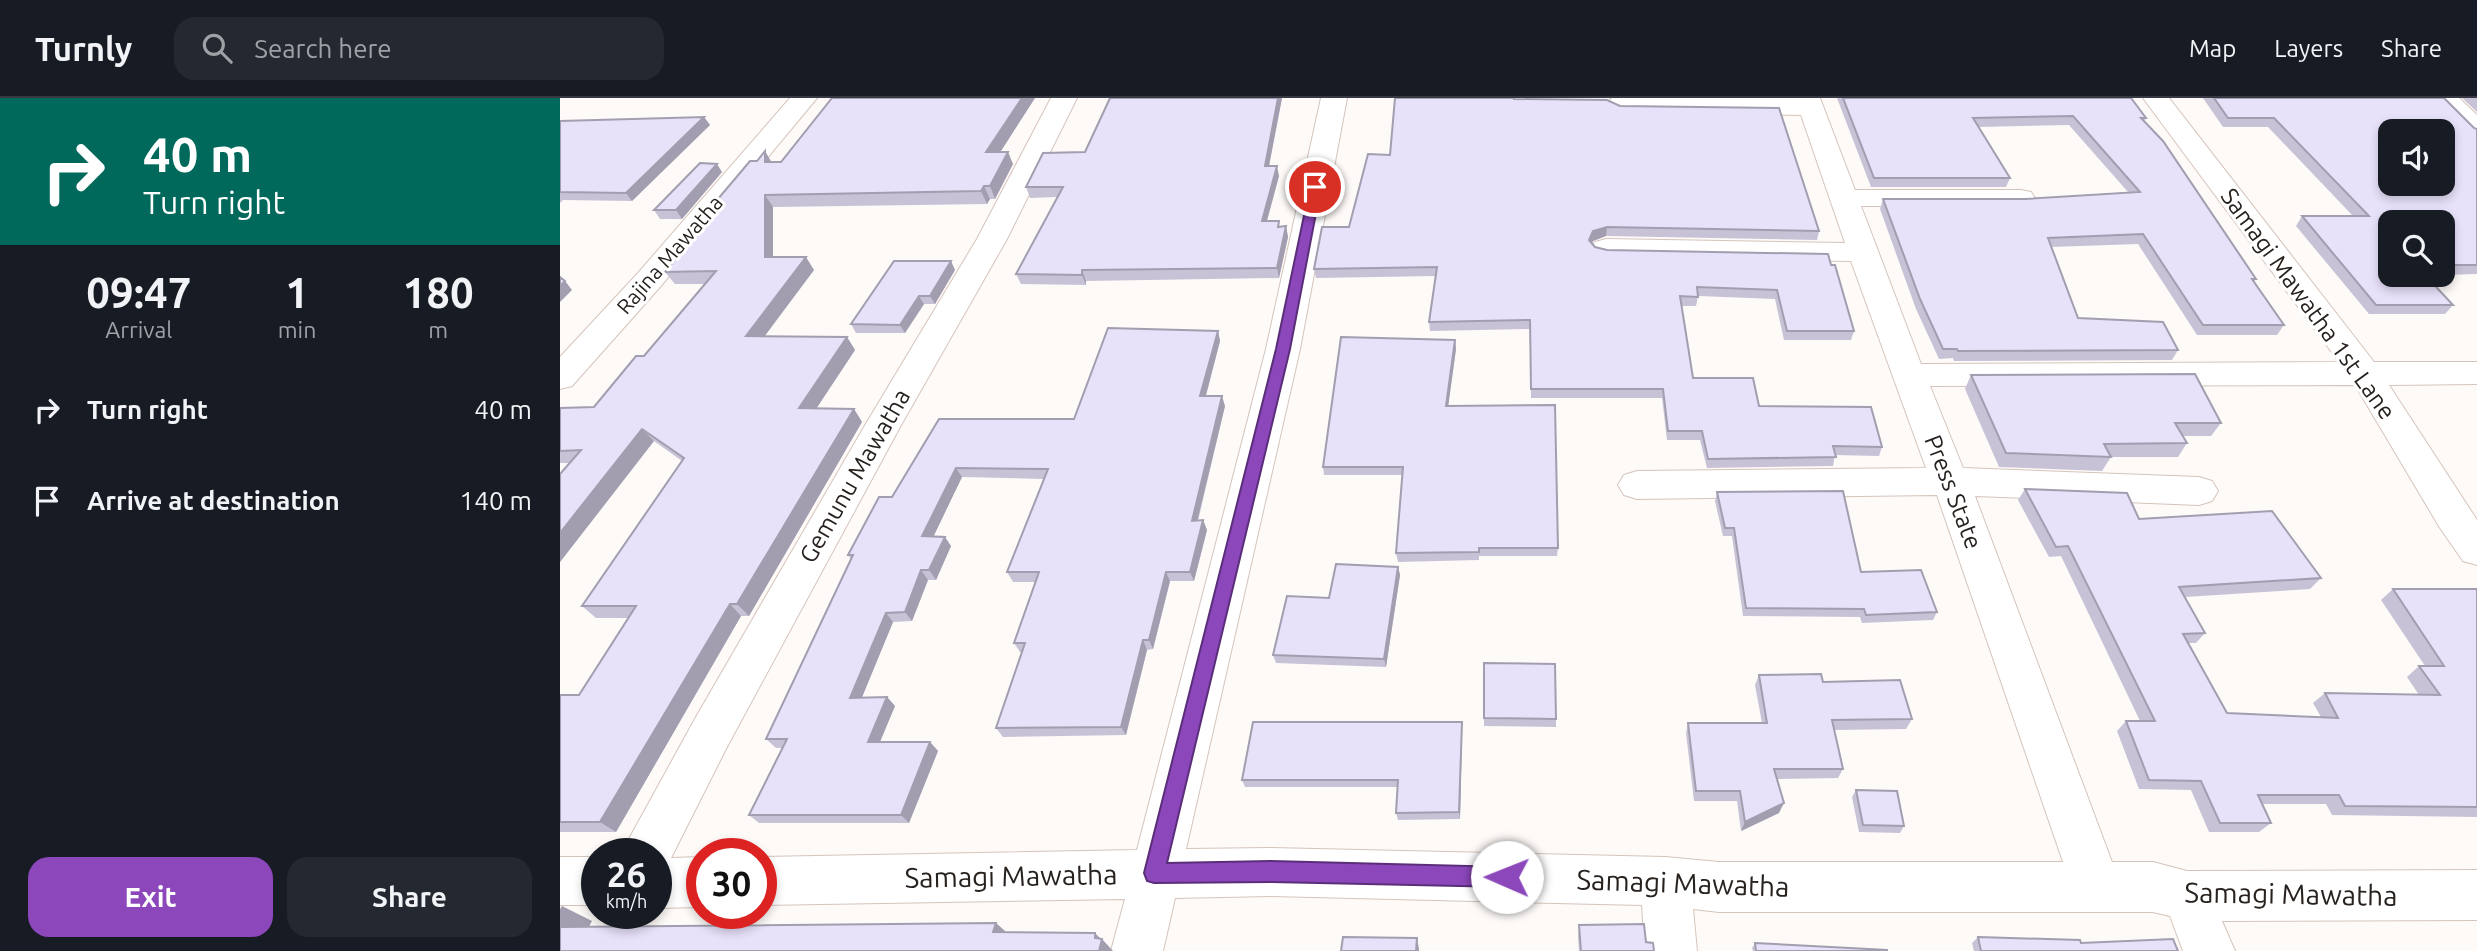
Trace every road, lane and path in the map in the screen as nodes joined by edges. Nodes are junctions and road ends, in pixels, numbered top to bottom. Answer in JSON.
{"nodes":[{"id":1,"x":804,"y":98,"type":"edge"},
{"id":2,"x":1064,"y":98,"type":"edge"},
{"id":3,"x":1334,"y":98,"type":"edge"},
{"id":4,"x":2156,"y":98,"type":"edge"},
{"id":5,"x":2444,"y":98,"type":"edge"},
{"id":6,"x":1809,"y":103,"type":"edge"},
{"id":7,"x":1619,"y":104,"type":"edge"},
{"id":8,"x":2477,"y":129,"type":"edge"},
{"id":9,"x":1844,"y":198,"type":"junction"},
{"id":10,"x":2021,"y":198,"type":"edge"},
{"id":11,"x":1606,"y":248,"type":"edge"},
{"id":12,"x":1863,"y":253,"type":"junction"},
{"id":13,"x":2364,"y":372,"type":"junction"},
{"id":14,"x":2477,"y":373,"type":"edge"},
{"id":15,"x":1910,"y":375,"type":"junction"},
{"id":16,"x":560,"y":378,"type":"edge"},
{"id":17,"x":1951,"y":481,"type":"junction"},
{"id":18,"x":1637,"y":485,"type":"dead end"},
{"id":19,"x":2199,"y":491,"type":"dead end"},
{"id":20,"x":2477,"y":550,"type":"edge"},
{"id":21,"x":655,"y":838,"type":"edge"},
{"id":22,"x":1154,"y":873,"type":"junction"},
{"id":23,"x":560,"y":881,"type":"edge"},
{"id":24,"x":581,"y":881,"type":"edge"},
{"id":25,"x":777,"y":881,"type":"edge"},
{"id":26,"x":1665,"y":881,"type":"junction"},
{"id":27,"x":2096,"y":887,"type":"junction"},
{"id":28,"x":2477,"y":895,"type":"edge"},
{"id":29,"x":2187,"y":896,"type":"junction"},
{"id":30,"x":1138,"y":951,"type":"edge"},
{"id":31,"x":1671,"y":951,"type":"edge"},
{"id":32,"x":2209,"y":951,"type":"edge"}],
"edges":[{"from":1,"to":16,"type":"street","name":"Rajina Mawatha"},
{"from":2,"to":21,"type":"street","name":"Gemunu Mawatha"},
{"from":3,"to":22,"type":"street"},
{"from":4,"to":13,"type":"street","name":"Samagi Mawatha 1st Lane"},
{"from":5,"to":8,"type":"street"},
{"from":6,"to":7,"type":"street"},
{"from":6,"to":9,"type":"street","name":"Press State"},
{"from":9,"to":10,"type":"street"},
{"from":9,"to":12,"type":"street","name":"Press State"},
{"from":11,"to":12,"type":"street"},
{"from":12,"to":15,"type":"street","name":"Press State"},
{"from":13,"to":14,"type":"street"},
{"from":13,"to":15,"type":"street"},
{"from":13,"to":20,"type":"street","name":"Samagi Mawatha 1st Lane"},
{"from":15,"to":17,"type":"street","name":"Press State"},
{"from":17,"to":18,"type":"street"},
{"from":17,"to":19,"type":"street"},
{"from":17,"to":27,"type":"street","name":"Press State"},
{"from":22,"to":25,"type":"street","name":"Samagi Mawatha"},
{"from":22,"to":26,"type":"street","name":"Samagi Mawatha"},
{"from":22,"to":30,"type":"street"},
{"from":23,"to":24,"type":"street"},
{"from":26,"to":27,"type":"street","name":"Samagi Mawatha"},
{"from":26,"to":31,"type":"street"},
{"from":27,"to":29,"type":"street","name":"Samagi Mawatha"},
{"from":28,"to":29,"type":"street","name":"Samagi Mawatha"},
{"from":29,"to":32,"type":"street"}]}
